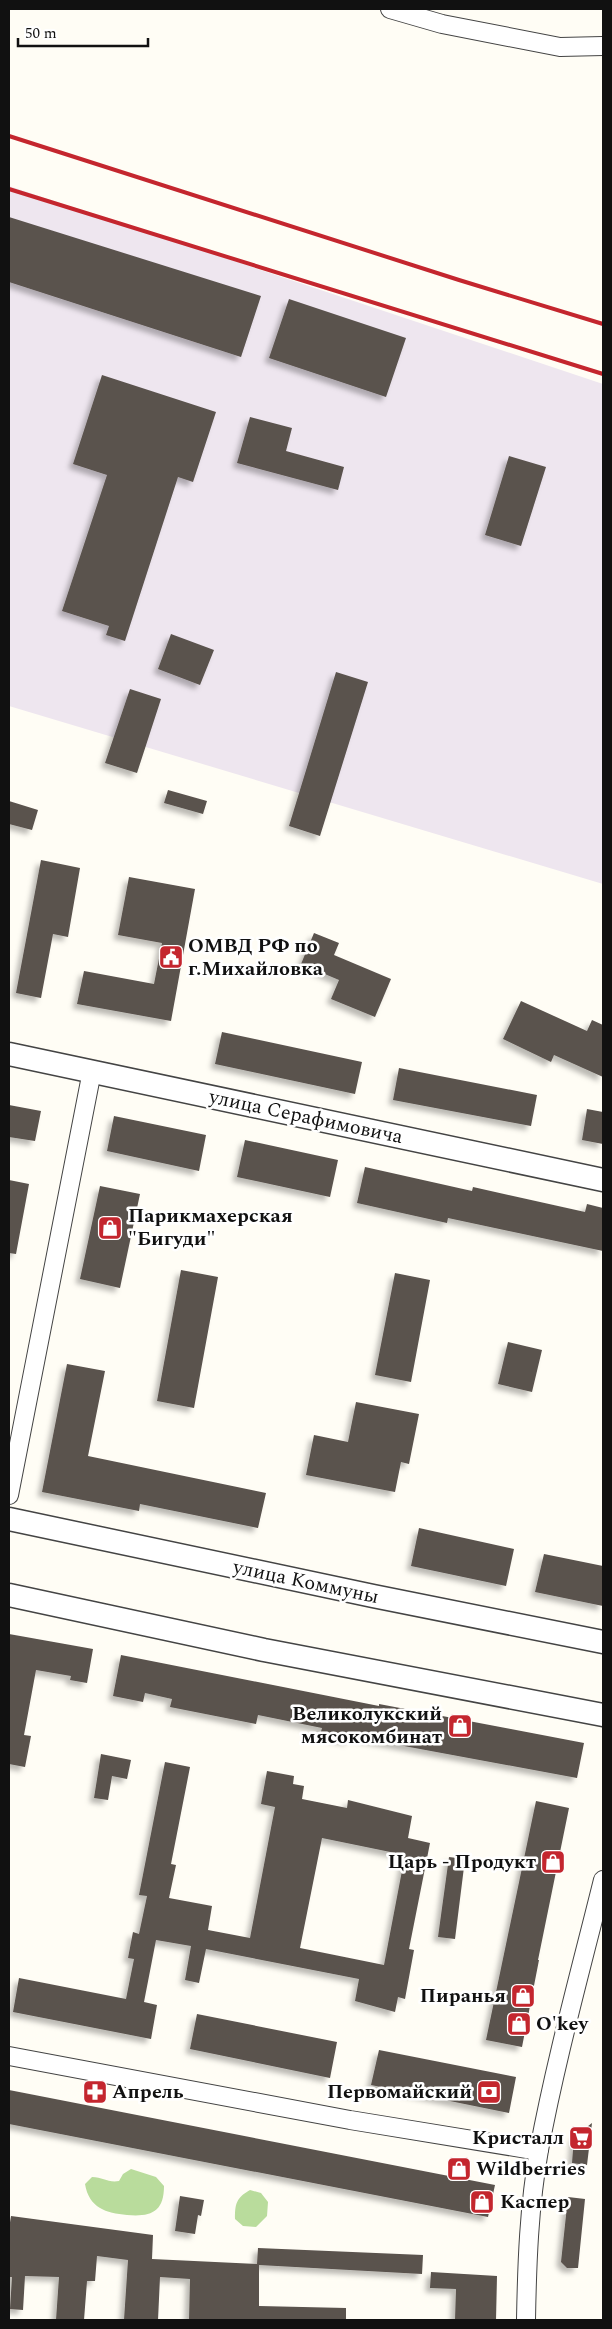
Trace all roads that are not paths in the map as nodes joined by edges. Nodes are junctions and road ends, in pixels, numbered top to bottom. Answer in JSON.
{"nodes":[{"id":1,"x":390,"y":9,"type":"edge"},
{"id":2,"x":603,"y":46,"type":"edge"},
{"id":3,"x":9,"y":1054,"type":"edge"},
{"id":4,"x":92,"y":1071,"type":"junction"},
{"id":5,"x":603,"y":1180,"type":"edge"},
{"id":6,"x":9,"y":1495,"type":"edge"},
{"id":7,"x":9,"y":1519,"type":"edge"},
{"id":8,"x":9,"y":1595,"type":"edge"},
{"id":9,"x":603,"y":1642,"type":"edge"},
{"id":10,"x":603,"y":1715,"type":"edge"},
{"id":11,"x":603,"y":1880,"type":"edge"},
{"id":12,"x":9,"y":2056,"type":"edge"},
{"id":13,"x":539,"y":2151,"type":"junction"},
{"id":14,"x":526,"y":2320,"type":"edge"}],
"edges":[{"from":1,"to":2,"type":"street"},
{"from":3,"to":4,"type":"street","name":"улица Серафимовича"},
{"from":4,"to":5,"type":"street","name":"улица Серафимовича"},
{"from":4,"to":6,"type":"street"},
{"from":7,"to":9,"type":"street","name":"улица Коммуны"},
{"from":8,"to":10,"type":"street"},
{"from":11,"to":13,"type":"street"},
{"from":12,"to":13,"type":"street"},
{"from":13,"to":14,"type":"street"}]}
